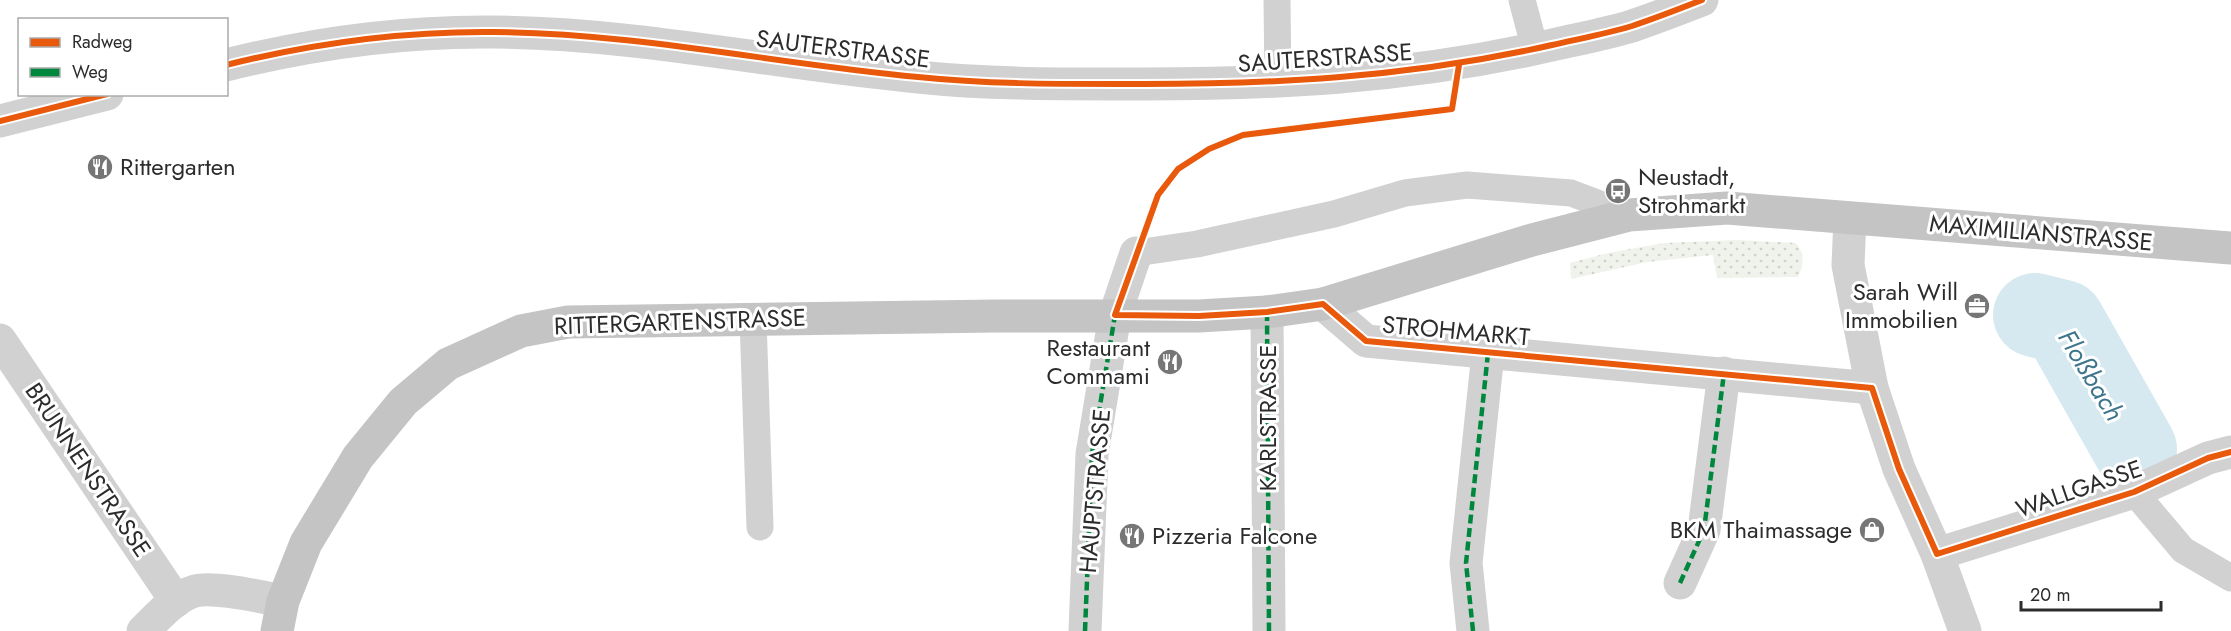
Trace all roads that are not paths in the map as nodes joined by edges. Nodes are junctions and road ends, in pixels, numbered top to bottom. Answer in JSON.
{"nodes":[{"id":1,"x":1277,"y":0,"type":"edge"},
{"id":2,"x":1521,"y":0,"type":"edge"},
{"id":3,"x":1702,"y":0,"type":"edge"},
{"id":4,"x":1535,"y":49,"type":"junction"},
{"id":5,"x":228,"y":64,"type":"edge"},
{"id":6,"x":1278,"y":82,"type":"junction"},
{"id":7,"x":99,"y":96,"type":"edge"},
{"id":8,"x":0,"y":121,"type":"edge"},
{"id":9,"x":1629,"y":214,"type":"junction"},
{"id":10,"x":1850,"y":218,"type":"junction"},
{"id":11,"x":2231,"y":248,"type":"edge"},
{"id":12,"x":1136,"y":254,"type":"joint"},
{"id":13,"x":1323,"y":304,"type":"junction"},
{"id":14,"x":1267,"y":312,"type":"junction"},
{"id":15,"x":1115,"y":315,"type":"junction"},
{"id":16,"x":753,"y":319,"type":"junction"},
{"id":17,"x":0,"y":340,"type":"edge"},
{"id":18,"x":1488,"y":353,"type":"junction"},
{"id":19,"x":1724,"y":373,"type":"junction"},
{"id":20,"x":1872,"y":388,"type":"junction"},
{"id":21,"x":2231,"y":452,"type":"edge"},
{"id":22,"x":2134,"y":492,"type":"junction"},
{"id":23,"x":760,"y":527,"type":"dead end"},
{"id":24,"x":1937,"y":554,"type":"junction"},
{"id":25,"x":2231,"y":578,"type":"edge"},
{"id":26,"x":1680,"y":583,"type":"dead end"},
{"id":27,"x":176,"y":601,"type":"junction"},
{"id":28,"x":280,"y":616,"type":"edge"},
{"id":29,"x":143,"y":631,"type":"edge"},
{"id":30,"x":1085,"y":631,"type":"edge"},
{"id":31,"x":1269,"y":631,"type":"edge"},
{"id":32,"x":1473,"y":631,"type":"edge"},
{"id":33,"x":1965,"y":631,"type":"edge"}],
"edges":[{"from":1,"to":6,"type":"lane"},
{"from":2,"to":4,"type":"lane"},
{"from":3,"to":4,"type":"street","name":"SAUTERSTRASSE"},
{"from":4,"to":6,"type":"street","name":"SAUTERSTRASSE"},
{"from":5,"to":6,"type":"street","name":"SAUTERSTRASSE"},
{"from":7,"to":8,"type":"street"},
{"from":9,"to":10,"type":"main road","name":"STROHMARKT"},
{"from":9,"to":12,"type":"lane","name":"STROHMARKT"},
{"from":9,"to":13,"type":"main road","name":"STROHMARKT"},
{"from":10,"to":11,"type":"main road","name":"MAXIMILIANSTRASSE"},
{"from":10,"to":20,"type":"street"},
{"from":12,"to":15,"type":"street","name":"STROHMARKT"},
{"from":13,"to":14,"type":"main road","name":"STROHMARKT"},
{"from":13,"to":18,"type":"street","name":"STROHMARKT"},
{"from":14,"to":15,"type":"main road","name":"STROHMARKT"},
{"from":14,"to":31,"type":"street","name":"KARLSTRASSE"},
{"from":15,"to":16,"type":"main road","name":"RITTERGARTENSTRASSE"},
{"from":15,"to":30,"type":"street","name":"HAUPTSTRASSE"},
{"from":16,"to":23,"type":"lane"},
{"from":16,"to":28,"type":"main road","name":"RITTERGARTENSTRASSE"},
{"from":17,"to":27,"type":"street","name":"BRUNNENSTRASSE"},
{"from":18,"to":19,"type":"street","name":"STROHMARKT"},
{"from":18,"to":32,"type":"street","name":"STROHMARKT"},
{"from":19,"to":20,"type":"street","name":"STROHMARKT"},
{"from":19,"to":26,"type":"street"},
{"from":20,"to":24,"type":"street"},
{"from":21,"to":22,"type":"street","name":"WALLGASSE"},
{"from":22,"to":24,"type":"street","name":"WALLGASSE"},
{"from":22,"to":25,"type":"lane"},
{"from":24,"to":33,"type":"street"},
{"from":27,"to":28,"type":"street","name":"RITTERGARTENSTRASSE"},
{"from":27,"to":29,"type":"street","name":"RITTERGARTENSTRASSE"}]}
